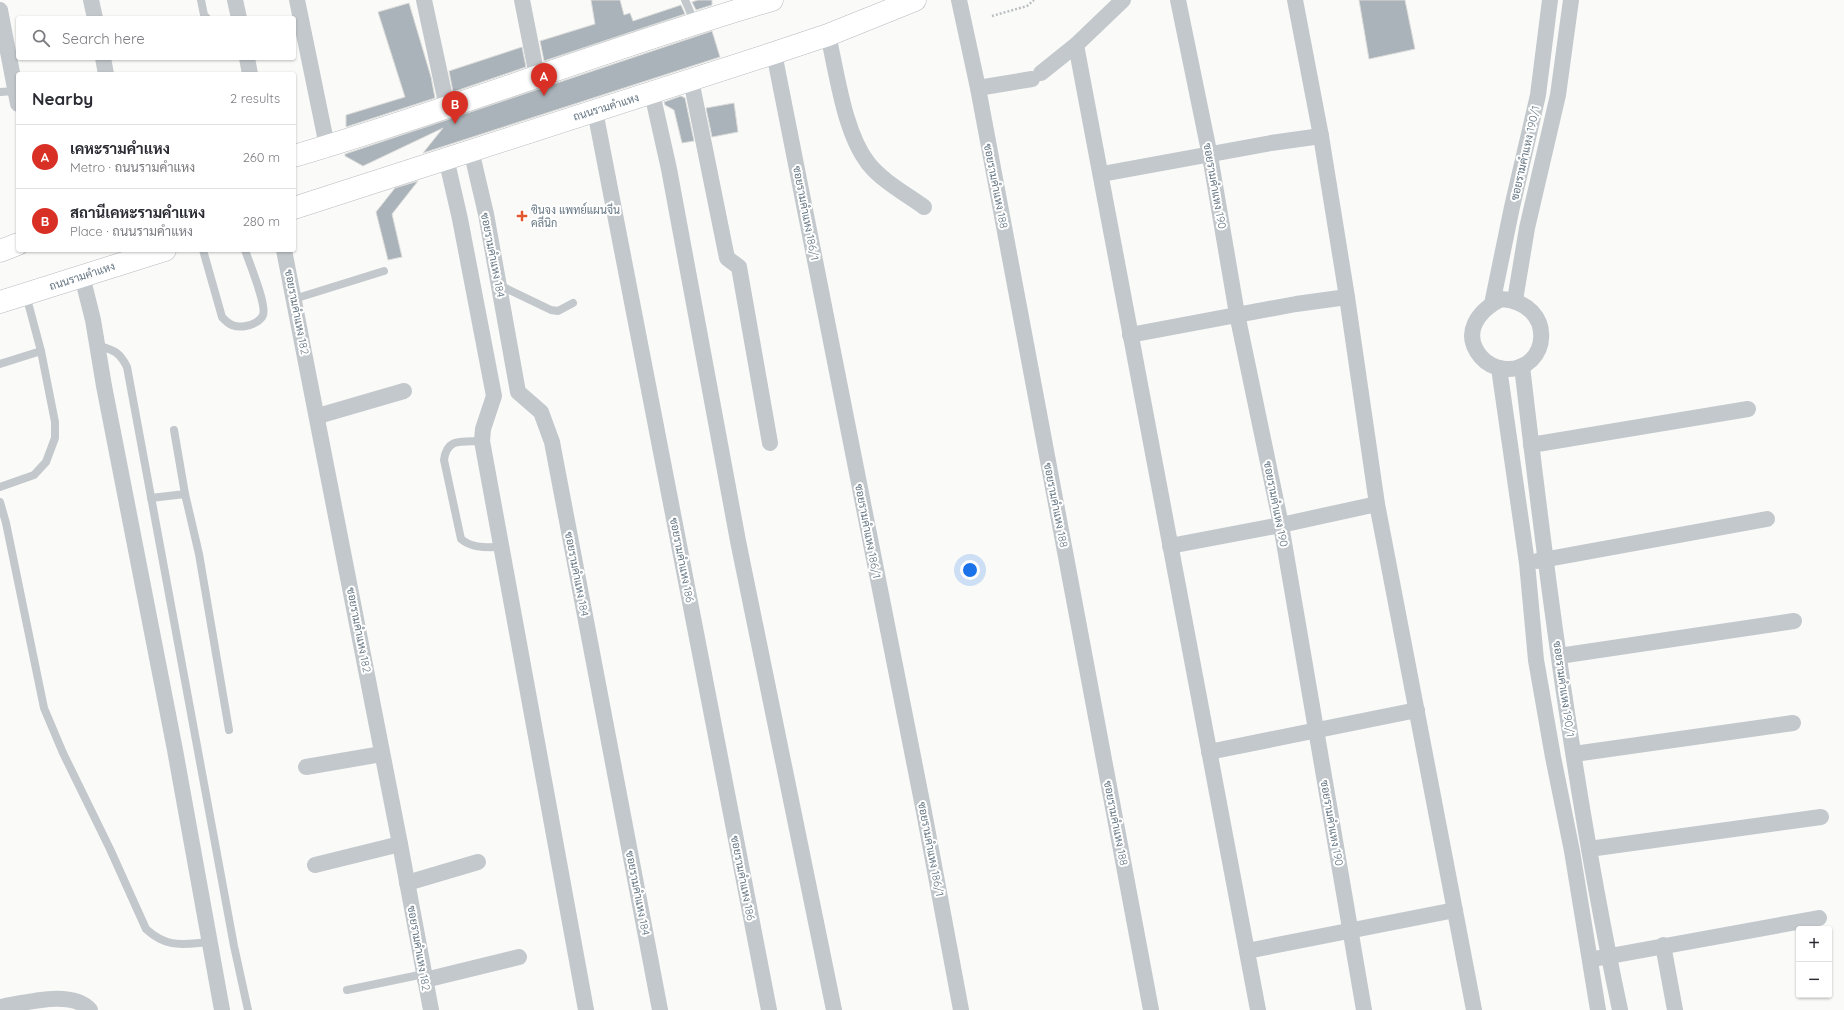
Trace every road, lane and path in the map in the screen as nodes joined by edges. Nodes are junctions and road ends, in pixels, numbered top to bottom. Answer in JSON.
{"nodes":[{"id":1,"x":91,"y":0,"type":"edge"},
{"id":2,"x":201,"y":0,"type":"edge"},
{"id":3,"x":235,"y":0,"type":"edge"},
{"id":4,"x":297,"y":0,"type":"edge"},
{"id":5,"x":424,"y":0,"type":"edge"},
{"id":6,"x":522,"y":0,"type":"edge"},
{"id":7,"x":685,"y":0,"type":"edge"},
{"id":8,"x":772,"y":0,"type":"edge"},
{"id":9,"x":915,"y":0,"type":"edge"},
{"id":10,"x":959,"y":0,"type":"edge"},
{"id":11,"x":1034,"y":0,"type":"edge"},
{"id":12,"x":1123,"y":0,"type":"edge"},
{"id":13,"x":1178,"y":0,"type":"edge"},
{"id":14,"x":1295,"y":0,"type":"edge"},
{"id":15,"x":1550,"y":0,"type":"edge"},
{"id":16,"x":1571,"y":0,"type":"edge"},
{"id":17,"x":0,"y":10,"type":"edge"},
{"id":18,"x":95,"y":16,"type":"edge"},
{"id":19,"x":205,"y":16,"type":"edge"},
{"id":20,"x":239,"y":16,"type":"edge"},
{"id":21,"x":992,"y":16,"type":"dead end"},
{"id":22,"x":695,"y":23,"type":"junction"},
{"id":23,"x":828,"y":35,"type":"junction"},
{"id":24,"x":1076,"y":45,"type":"junction"},
{"id":25,"x":774,"y":53,"type":"junction"},
{"id":26,"x":103,"y":60,"type":"edge"},
{"id":27,"x":247,"y":60,"type":"edge"},
{"id":28,"x":106,"y":72,"type":"edge"},
{"id":29,"x":250,"y":72,"type":"edge"},
{"id":30,"x":537,"y":76,"type":"junction"},
{"id":31,"x":691,"y":80,"type":"junction"},
{"id":32,"x":978,"y":88,"type":"junction"},
{"id":33,"x":652,"y":93,"type":"junction"},
{"id":34,"x":11,"y":96,"type":"edge"},
{"id":35,"x":447,"y":107,"type":"junction"},
{"id":36,"x":595,"y":110,"type":"junction"},
{"id":37,"x":1321,"y":136,"type":"junction"},
{"id":38,"x":327,"y":146,"type":"junction"},
{"id":39,"x":472,"y":150,"type":"junction"},
{"id":40,"x":296,"y":155,"type":"edge"},
{"id":41,"x":1524,"y":155,"type":"junction"},
{"id":42,"x":1210,"y":156,"type":"junction"},
{"id":43,"x":446,"y":158,"type":"junction"},
{"id":44,"x":1544,"y":159,"type":"junction"},
{"id":45,"x":1102,"y":174,"type":"junction"},
{"id":46,"x":296,"y":207,"type":"edge"},
{"id":47,"x":924,"y":207,"type":"dead end"},
{"id":48,"x":16,"y":245,"type":"edge"},
{"id":49,"x":0,"y":251,"type":"edge"},
{"id":50,"x":159,"y":252,"type":"edge"},
{"id":51,"x":204,"y":252,"type":"edge"},
{"id":52,"x":246,"y":252,"type":"edge"},
{"id":53,"x":284,"y":252,"type":"edge"},
{"id":54,"x":384,"y":271,"type":"dead end"},
{"id":55,"x":82,"y":276,"type":"junction"},
{"id":56,"x":498,"y":281,"type":"junction"},
{"id":57,"x":472,"y":282,"type":"junction"},
{"id":58,"x":26,"y":294,"type":"junction"},
{"id":59,"x":1347,"y":297,"type":"junction"},
{"id":60,"x":294,"y":299,"type":"junction"},
{"id":61,"x":1515,"y":300,"type":"junction"},
{"id":62,"x":0,"y":302,"type":"edge"},
{"id":63,"x":573,"y":303,"type":"dead end"},
{"id":64,"x":1492,"y":304,"type":"junction"},
{"id":65,"x":1237,"y":314,"type":"junction"},
{"id":66,"x":1130,"y":335,"type":"junction"},
{"id":67,"x":97,"y":345,"type":"junction"},
{"id":68,"x":41,"y":351,"type":"junction"},
{"id":69,"x":0,"y":364,"type":"edge"},
{"id":70,"x":1522,"y":366,"type":"junction"},
{"id":71,"x":1499,"y":368,"type":"junction"},
{"id":72,"x":404,"y":391,"type":"dead end"},
{"id":73,"x":518,"y":392,"type":"junction"},
{"id":74,"x":494,"y":396,"type":"junction"},
{"id":75,"x":1748,"y":409,"type":"dead end"},
{"id":76,"x":318,"y":416,"type":"junction"},
{"id":77,"x":174,"y":430,"type":"dead end"},
{"id":78,"x":482,"y":441,"type":"junction"},
{"id":79,"x":770,"y":442,"type":"dead end"},
{"id":80,"x":1532,"y":446,"type":"junction"},
{"id":81,"x":0,"y":487,"type":"edge"},
{"id":82,"x":185,"y":494,"type":"junction"},
{"id":83,"x":151,"y":498,"type":"junction"},
{"id":84,"x":0,"y":502,"type":"edge"},
{"id":85,"x":1377,"y":504,"type":"junction"},
{"id":86,"x":1767,"y":519,"type":"dead end"},
{"id":87,"x":1281,"y":525,"type":"junction"},
{"id":88,"x":1170,"y":546,"type":"junction"},
{"id":89,"x":501,"y":547,"type":"junction"},
{"id":90,"x":1546,"y":560,"type":"junction"},
{"id":91,"x":1527,"y":563,"type":"junction"},
{"id":92,"x":1794,"y":621,"type":"dead end"},
{"id":93,"x":1559,"y":656,"type":"junction"},
{"id":94,"x":1417,"y":710,"type":"junction"},
{"id":95,"x":1793,"y":723,"type":"dead end"},
{"id":96,"x":1316,"y":729,"type":"junction"},
{"id":97,"x":229,"y":730,"type":"dead end"},
{"id":98,"x":1209,"y":752,"type":"junction"},
{"id":99,"x":382,"y":754,"type":"junction"},
{"id":100,"x":1574,"y":754,"type":"junction"},
{"id":101,"x":306,"y":767,"type":"dead end"},
{"id":102,"x":1821,"y":817,"type":"dead end"},
{"id":103,"x":400,"y":844,"type":"junction"},
{"id":104,"x":1589,"y":849,"type":"junction"},
{"id":105,"x":478,"y":862,"type":"dead end"},
{"id":106,"x":315,"y":865,"type":"dead end"},
{"id":107,"x":408,"y":883,"type":"junction"},
{"id":108,"x":1455,"y":910,"type":"junction"},
{"id":109,"x":1819,"y":918,"type":"dead end"},
{"id":110,"x":1351,"y":932,"type":"junction"},
{"id":111,"x":210,"y":942,"type":"junction"},
{"id":112,"x":1663,"y":945,"type":"junction"},
{"id":113,"x":1247,"y":951,"type":"junction"},
{"id":114,"x":518,"y":956,"type":"dead end"},
{"id":115,"x":1609,"y":956,"type":"junction"},
{"id":116,"x":1590,"y":960,"type":"junction"},
{"id":117,"x":425,"y":977,"type":"junction"},
{"id":118,"x":347,"y":990,"type":"dead end"},
{"id":119,"x":0,"y":1007,"type":"edge"},
{"id":120,"x":90,"y":1010,"type":"edge"},
{"id":121,"x":222,"y":1010,"type":"edge"},
{"id":122,"x":248,"y":1010,"type":"edge"},
{"id":123,"x":431,"y":1010,"type":"edge"},
{"id":124,"x":586,"y":1010,"type":"edge"},
{"id":125,"x":660,"y":1010,"type":"edge"},
{"id":126,"x":769,"y":1010,"type":"edge"},
{"id":127,"x":834,"y":1010,"type":"edge"},
{"id":128,"x":961,"y":1010,"type":"edge"},
{"id":129,"x":1151,"y":1010,"type":"edge"},
{"id":130,"x":1258,"y":1010,"type":"edge"},
{"id":131,"x":1364,"y":1010,"type":"edge"},
{"id":132,"x":1474,"y":1010,"type":"edge"},
{"id":133,"x":1598,"y":1010,"type":"edge"},
{"id":134,"x":1620,"y":1010,"type":"edge"},
{"id":135,"x":1675,"y":1010,"type":"edge"}],
"edges":[{"from":1,"to":18,"type":"street"},
{"from":2,"to":19,"type":"lane"},
{"from":3,"to":20,"type":"street"},
{"from":4,"to":38,"type":"street"},
{"from":5,"to":35,"type":"street"},
{"from":6,"to":30,"type":"street"},
{"from":7,"to":22,"type":"lane"},
{"from":8,"to":22,"type":"main road"},
{"from":9,"to":23,"type":"main road","name":"ถนนรามคำแหง"},
{"from":10,"to":32,"type":"street","name":"ซอยรามคำแหง 188"},
{"from":11,"to":21,"type":"path"},
{"from":12,"to":24,"type":"street"},
{"from":13,"to":42,"type":"street","name":"ซอยรามคำแหง 190"},
{"from":14,"to":37,"type":"street"},
{"from":15,"to":41,"type":"street","name":"ซอยรามคำแหง 190/1"},
{"from":16,"to":44,"type":"street","name":"ซอยรามคำแหง 190/1"},
{"from":17,"to":34,"type":"street"},
{"from":22,"to":30,"type":"main road"},
{"from":23,"to":25,"type":"main road","name":"ถนนรามคำแหง"},
{"from":23,"to":47,"type":"street"},
{"from":24,"to":32,"type":"street"},
{"from":24,"to":45,"type":"street"},
{"from":25,"to":31,"type":"main road","name":"ถนนรามคำแหง"},
{"from":25,"to":128,"type":"street","name":"ซอยรามคำแหง 186/1"},
{"from":26,"to":28,"type":"street"},
{"from":27,"to":29,"type":"street"},
{"from":30,"to":35,"type":"main road"},
{"from":31,"to":33,"type":"main road","name":"ถนนรามคำแหง"},
{"from":31,"to":79,"type":"street"},
{"from":32,"to":129,"type":"street","name":"ซอยรามคำแหง 188"},
{"from":33,"to":36,"type":"main road","name":"ถนนรามคำแหง"},
{"from":33,"to":127,"type":"street"},
{"from":35,"to":38,"type":"main road"},
{"from":36,"to":39,"type":"main road","name":"ถนนรามคำแหง"},
{"from":36,"to":126,"type":"street","name":"ซอยรามคำแหง 186"},
{"from":37,"to":42,"type":"street"},
{"from":37,"to":59,"type":"street"},
{"from":38,"to":40,"type":"main road"},
{"from":39,"to":43,"type":"main road","name":"ถนนรามคำแหง"},
{"from":39,"to":56,"type":"street","name":"ซอยรามคำแหง 184"},
{"from":41,"to":44,"type":"street"},
{"from":41,"to":64,"type":"street","name":"ซอยรามคำแหง 190/1"},
{"from":42,"to":45,"type":"street"},
{"from":42,"to":65,"type":"street","name":"ซอยรามคำแหง 190"},
{"from":43,"to":46,"type":"main road","name":"ถนนรามคำแหง"},
{"from":43,"to":57,"type":"street"},
{"from":44,"to":61,"type":"street","name":"ซอยรามคำแหง 190/1"},
{"from":45,"to":66,"type":"street"},
{"from":48,"to":49,"type":"main road"},
{"from":50,"to":55,"type":"main road","name":"ถนนรามคำแหง"},
{"from":51,"to":52,"type":"lane"},
{"from":53,"to":60,"type":"street","name":"ซอยรามคำแหง 182"},
{"from":54,"to":60,"type":"lane"},
{"from":55,"to":58,"type":"main road","name":"ถนนรามคำแหง"},
{"from":55,"to":67,"type":"street"},
{"from":56,"to":57,"type":"street"},
{"from":56,"to":63,"type":"lane"},
{"from":56,"to":73,"type":"street","name":"ซอยรามคำแหง 184"},
{"from":57,"to":74,"type":"street"},
{"from":58,"to":62,"type":"main road","name":"ถนนรามคำแหง"},
{"from":58,"to":68,"type":"lane"},
{"from":59,"to":65,"type":"street"},
{"from":59,"to":85,"type":"street"},
{"from":60,"to":76,"type":"street","name":"ซอยรามคำแหง 182"},
{"from":61,"to":64,"type":"street"},
{"from":61,"to":70,"type":"street"},
{"from":64,"to":71,"type":"street"},
{"from":65,"to":66,"type":"street"},
{"from":65,"to":87,"type":"street","name":"ซอยรามคำแหง 190"},
{"from":66,"to":88,"type":"street"},
{"from":67,"to":83,"type":"lane"},
{"from":67,"to":111,"type":"street"},
{"from":68,"to":69,"type":"lane"},
{"from":68,"to":81,"type":"lane"},
{"from":70,"to":71,"type":"street"},
{"from":70,"to":80,"type":"street","name":"ซอยรามคำแหง 190/1"},
{"from":71,"to":91,"type":"street","name":"ซอยรามคำแหง 190/1"},
{"from":72,"to":76,"type":"street"},
{"from":73,"to":74,"type":"street"},
{"from":73,"to":125,"type":"street","name":"ซอยรามคำแหง 184"},
{"from":74,"to":78,"type":"street"},
{"from":75,"to":80,"type":"street"},
{"from":76,"to":99,"type":"street","name":"ซอยรามคำแหง 182"},
{"from":77,"to":82,"type":"lane"},
{"from":78,"to":89,"type":"street"},
{"from":78,"to":89,"type":"lane"},
{"from":80,"to":90,"type":"street","name":"ซอยรามคำแหง 190/1"},
{"from":82,"to":83,"type":"lane"},
{"from":82,"to":97,"type":"lane"},
{"from":83,"to":122,"type":"lane"},
{"from":84,"to":111,"type":"lane"},
{"from":85,"to":87,"type":"street"},
{"from":85,"to":94,"type":"street"},
{"from":86,"to":90,"type":"street"},
{"from":87,"to":88,"type":"street"},
{"from":87,"to":96,"type":"street","name":"ซอยรามคำแหง 190"},
{"from":88,"to":98,"type":"street"},
{"from":89,"to":124,"type":"street"},
{"from":90,"to":91,"type":"street"},
{"from":90,"to":93,"type":"street","name":"ซอยรามคำแหง 190/1"},
{"from":91,"to":116,"type":"street","name":"ซอยรามคำแหง 190/1"},
{"from":92,"to":93,"type":"street"},
{"from":93,"to":100,"type":"street","name":"ซอยรามคำแหง 190/1"},
{"from":94,"to":96,"type":"street"},
{"from":94,"to":108,"type":"street"},
{"from":95,"to":100,"type":"street"},
{"from":96,"to":98,"type":"street"},
{"from":96,"to":110,"type":"street","name":"ซอยรามคำแหง 190"},
{"from":98,"to":113,"type":"street"},
{"from":99,"to":101,"type":"street"},
{"from":99,"to":103,"type":"street","name":"ซอยรามคำแหง 182"},
{"from":100,"to":104,"type":"street","name":"ซอยรามคำแหง 190/1"},
{"from":102,"to":104,"type":"street"},
{"from":103,"to":106,"type":"street"},
{"from":103,"to":107,"type":"street","name":"ซอยรามคำแหง 182"},
{"from":104,"to":115,"type":"street","name":"ซอยรามคำแหง 190/1"},
{"from":105,"to":107,"type":"street"},
{"from":107,"to":117,"type":"street","name":"ซอยรามคำแหง 182"},
{"from":108,"to":110,"type":"street"},
{"from":108,"to":132,"type":"street"},
{"from":109,"to":112,"type":"street"},
{"from":110,"to":113,"type":"street"},
{"from":110,"to":131,"type":"street","name":"ซอยรามคำแหง 190"},
{"from":111,"to":121,"type":"street"},
{"from":112,"to":115,"type":"street"},
{"from":112,"to":135,"type":"street"},
{"from":113,"to":130,"type":"street"},
{"from":114,"to":117,"type":"street"},
{"from":115,"to":116,"type":"street"},
{"from":115,"to":134,"type":"street","name":"ซอยรามคำแหง 190/1"},
{"from":116,"to":133,"type":"street","name":"ซอยรามคำแหง 190/1"},
{"from":117,"to":118,"type":"lane"},
{"from":117,"to":123,"type":"street","name":"ซอยรามคำแหง 182"},
{"from":119,"to":120,"type":"street"}]}
